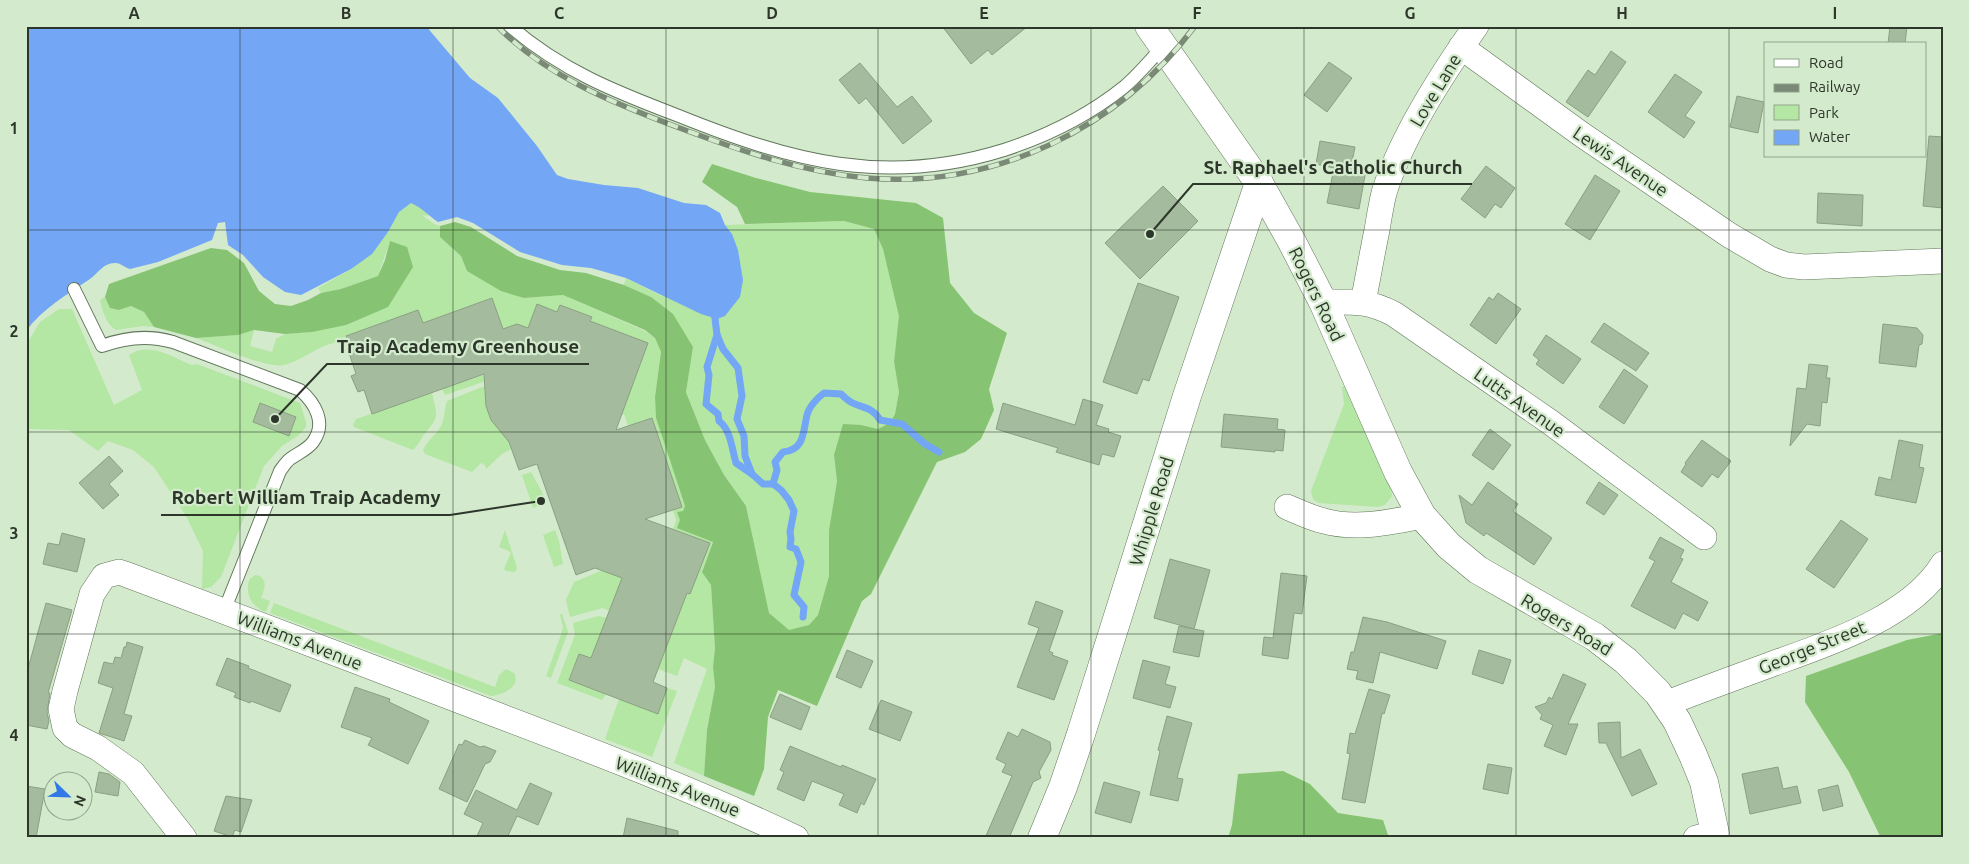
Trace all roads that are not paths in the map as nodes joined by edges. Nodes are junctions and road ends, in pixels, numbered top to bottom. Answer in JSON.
{"nodes":[{"id":1,"x":510,"y":26,"type":"edge"},
{"id":2,"x":1476,"y":26,"type":"edge"},
{"id":3,"x":1156,"y":36,"type":"edge"},
{"id":4,"x":1461,"y":47,"type":"junction"},
{"id":5,"x":1259,"y":183,"type":"junction"},
{"id":6,"x":1943,"y":261,"type":"edge"},
{"id":7,"x":74,"y":288,"type":"dead end"},
{"id":8,"x":1323,"y":302,"type":"junction"},
{"id":9,"x":1363,"y":302,"type":"junction"},
{"id":10,"x":1287,"y":507,"type":"dead end"},
{"id":11,"x":1422,"y":516,"type":"junction"},
{"id":12,"x":1704,"y":537,"type":"dead end"},
{"id":13,"x":1943,"y":564,"type":"edge"},
{"id":14,"x":224,"y":611,"type":"junction"},
{"id":15,"x":1666,"y":704,"type":"junction"},
{"id":16,"x":1709,"y":836,"type":"edge"},
{"id":17,"x":184,"y":838,"type":"edge"},
{"id":18,"x":796,"y":838,"type":"edge"},
{"id":19,"x":1042,"y":838,"type":"edge"}],
"edges":[{"from":1,"to":3,"type":"lane"},
{"from":2,"to":4,"type":"street","name":"Love Lane"},
{"from":3,"to":5,"type":"main road","name":"Rogers Road"},
{"from":4,"to":6,"type":"street","name":"Lewis Avenue"},
{"from":4,"to":9,"type":"street","name":"Love Lane"},
{"from":5,"to":8,"type":"main road","name":"Rogers Road"},
{"from":5,"to":19,"type":"main road","name":"Whipple Road"},
{"from":7,"to":14,"type":"lane"},
{"from":8,"to":9,"type":"street","name":"Lutts Avenue"},
{"from":8,"to":11,"type":"main road","name":"Rogers Road"},
{"from":9,"to":12,"type":"street","name":"Lutts Avenue"},
{"from":10,"to":11,"type":"street"},
{"from":11,"to":15,"type":"main road","name":"Rogers Road"},
{"from":13,"to":15,"type":"street","name":"George Street"},
{"from":14,"to":17,"type":"street","name":"Williams Avenue"},
{"from":14,"to":18,"type":"street","name":"Williams Avenue"},
{"from":15,"to":16,"type":"main road","name":"Rogers Road"}]}
